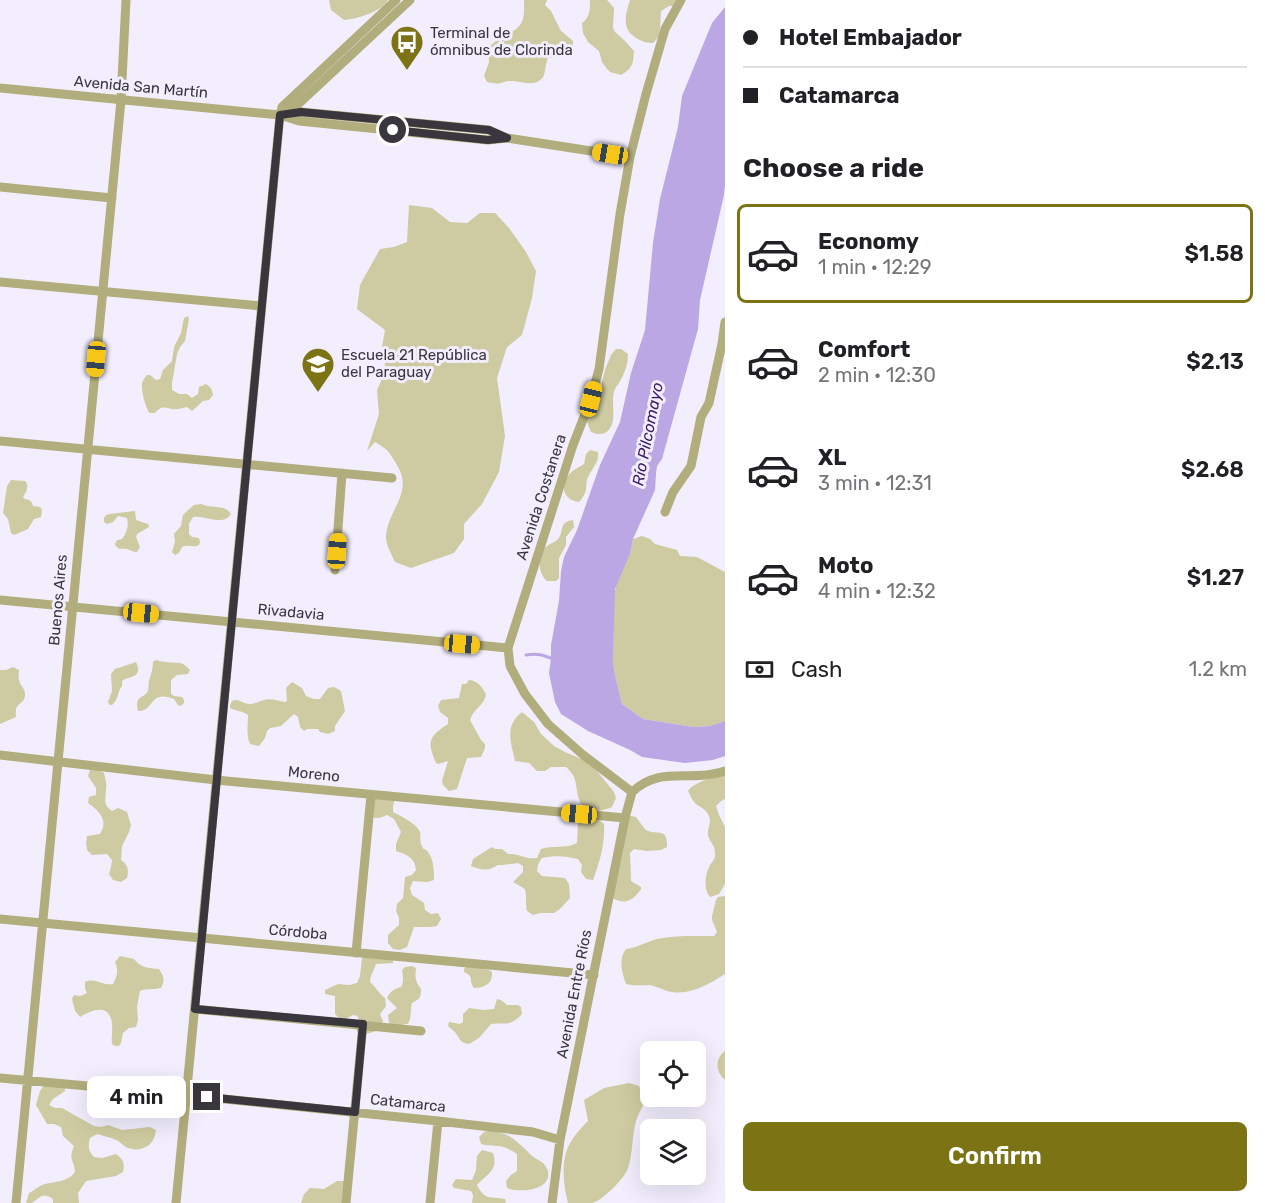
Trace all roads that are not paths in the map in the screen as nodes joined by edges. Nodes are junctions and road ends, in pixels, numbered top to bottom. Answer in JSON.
{"nodes":[{"id":1,"x":126,"y":0,"type":"edge"},
{"id":2,"x":396,"y":0,"type":"edge"},
{"id":3,"x":410,"y":0,"type":"edge"},
{"id":4,"x":681,"y":0,"type":"edge"},
{"id":5,"x":0,"y":88,"type":"edge"},
{"id":6,"x":121,"y":100,"type":"junction"},
{"id":7,"x":280,"y":115,"type":"junction"},
{"id":8,"x":630,"y":157,"type":"junction"},
{"id":9,"x":0,"y":187,"type":"edge"},
{"id":10,"x":112,"y":198,"type":"junction"},
{"id":11,"x":0,"y":282,"type":"edge"},
{"id":12,"x":103,"y":292,"type":"junction"},
{"id":13,"x":261,"y":306,"type":"junction"},
{"id":14,"x":725,"y":322,"type":"edge"},
{"id":15,"x":0,"y":441,"type":"edge"},
{"id":16,"x":88,"y":449,"type":"junction"},
{"id":17,"x":246,"y":464,"type":"junction"},
{"id":18,"x":342,"y":473,"type":"junction"},
{"id":19,"x":392,"y":478,"type":"dead end"},
{"id":20,"x":665,"y":512,"type":"dead end"},
{"id":21,"x":335,"y":570,"type":"dead end"},
{"id":22,"x":0,"y":600,"type":"edge"},
{"id":23,"x":73,"y":607,"type":"junction"},
{"id":24,"x":232,"y":622,"type":"junction"},
{"id":25,"x":508,"y":648,"type":"junction"},
{"id":26,"x":0,"y":755,"type":"edge"},
{"id":27,"x":58,"y":761,"type":"junction"},
{"id":28,"x":725,"y":771,"type":"edge"},
{"id":29,"x":216,"y":780,"type":"junction"},
{"id":30,"x":632,"y":792,"type":"junction"},
{"id":31,"x":371,"y":795,"type":"junction"},
{"id":32,"x":625,"y":818,"type":"junction"},
{"id":33,"x":0,"y":919,"type":"edge"},
{"id":34,"x":43,"y":923,"type":"junction"},
{"id":35,"x":201,"y":938,"type":"junction"},
{"id":36,"x":356,"y":953,"type":"junction"},
{"id":37,"x":594,"y":975,"type":"junction"},
{"id":38,"x":195,"y":1009,"type":"junction"},
{"id":39,"x":363,"y":1024,"type":"junction"},
{"id":40,"x":421,"y":1031,"type":"dead end"},
{"id":41,"x":0,"y":1078,"type":"edge"},
{"id":42,"x":28,"y":1080,"type":"junction"},
{"id":43,"x":186,"y":1095,"type":"junction"},
{"id":44,"x":355,"y":1112,"type":"junction"},
{"id":45,"x":438,"y":1121,"type":"junction"},
{"id":46,"x":560,"y":1140,"type":"junction"},
{"id":47,"x":16,"y":1203,"type":"edge"},
{"id":48,"x":176,"y":1203,"type":"edge"},
{"id":49,"x":346,"y":1203,"type":"edge"},
{"id":50,"x":430,"y":1203,"type":"edge"},
{"id":51,"x":552,"y":1203,"type":"edge"}],
"edges":[{"from":1,"to":6,"type":"street","name":"Buenos Aires"},
{"from":2,"to":7,"type":"street"},
{"from":3,"to":7,"type":"street"},
{"from":4,"to":8,"type":"street","name":"Avenida Costanera"},
{"from":5,"to":6,"type":"street","name":"Avenida San Martín"},
{"from":6,"to":7,"type":"street","name":"Avenida San Martín"},
{"from":6,"to":10,"type":"street","name":"Buenos Aires"},
{"from":7,"to":8,"type":"street","name":"Avenida San Martín"},
{"from":7,"to":13,"type":"street"},
{"from":8,"to":25,"type":"street","name":"Avenida Costanera"},
{"from":9,"to":10,"type":"street"},
{"from":10,"to":12,"type":"street","name":"Buenos Aires"},
{"from":11,"to":12,"type":"street"},
{"from":12,"to":13,"type":"street"},
{"from":12,"to":16,"type":"street","name":"Buenos Aires"},
{"from":13,"to":17,"type":"street"},
{"from":14,"to":20,"type":"street"},
{"from":15,"to":16,"type":"street"},
{"from":16,"to":17,"type":"street"},
{"from":16,"to":23,"type":"street","name":"Buenos Aires"},
{"from":17,"to":18,"type":"street"},
{"from":17,"to":24,"type":"street"},
{"from":18,"to":19,"type":"street"},
{"from":18,"to":21,"type":"street"},
{"from":22,"to":23,"type":"street","name":"Rivadavia"},
{"from":23,"to":24,"type":"street","name":"Rivadavia"},
{"from":23,"to":27,"type":"street","name":"Buenos Aires"},
{"from":24,"to":25,"type":"street","name":"Rivadavia"},
{"from":24,"to":29,"type":"street"},
{"from":25,"to":30,"type":"street"},
{"from":26,"to":27,"type":"street","name":"Moreno"},
{"from":27,"to":29,"type":"street","name":"Moreno"},
{"from":27,"to":34,"type":"street","name":"Buenos Aires"},
{"from":28,"to":30,"type":"street"},
{"from":29,"to":31,"type":"street","name":"Moreno"},
{"from":29,"to":35,"type":"street"},
{"from":30,"to":32,"type":"street","name":"Avenida Entre Ríos"},
{"from":31,"to":32,"type":"street","name":"Moreno"},
{"from":31,"to":36,"type":"street"},
{"from":32,"to":37,"type":"street","name":"Avenida Entre Ríos"},
{"from":33,"to":34,"type":"street","name":"Córdoba"},
{"from":34,"to":35,"type":"street","name":"Córdoba"},
{"from":34,"to":42,"type":"street","name":"Buenos Aires"},
{"from":35,"to":36,"type":"street","name":"Córdoba"},
{"from":35,"to":38,"type":"street"},
{"from":36,"to":37,"type":"street","name":"Córdoba"},
{"from":37,"to":46,"type":"street","name":"Avenida Entre Ríos"},
{"from":38,"to":39,"type":"street"},
{"from":38,"to":43,"type":"street"},
{"from":39,"to":40,"type":"street"},
{"from":39,"to":44,"type":"street"},
{"from":41,"to":42,"type":"street","name":"Catamarca"},
{"from":42,"to":43,"type":"street","name":"Catamarca"},
{"from":42,"to":47,"type":"street","name":"Buenos Aires"},
{"from":43,"to":44,"type":"street","name":"Catamarca"},
{"from":43,"to":48,"type":"street"},
{"from":44,"to":45,"type":"street","name":"Catamarca"},
{"from":44,"to":49,"type":"street"},
{"from":45,"to":46,"type":"street","name":"Catamarca"},
{"from":45,"to":50,"type":"street"},
{"from":46,"to":51,"type":"street","name":"Avenida Entre Ríos"}]}
